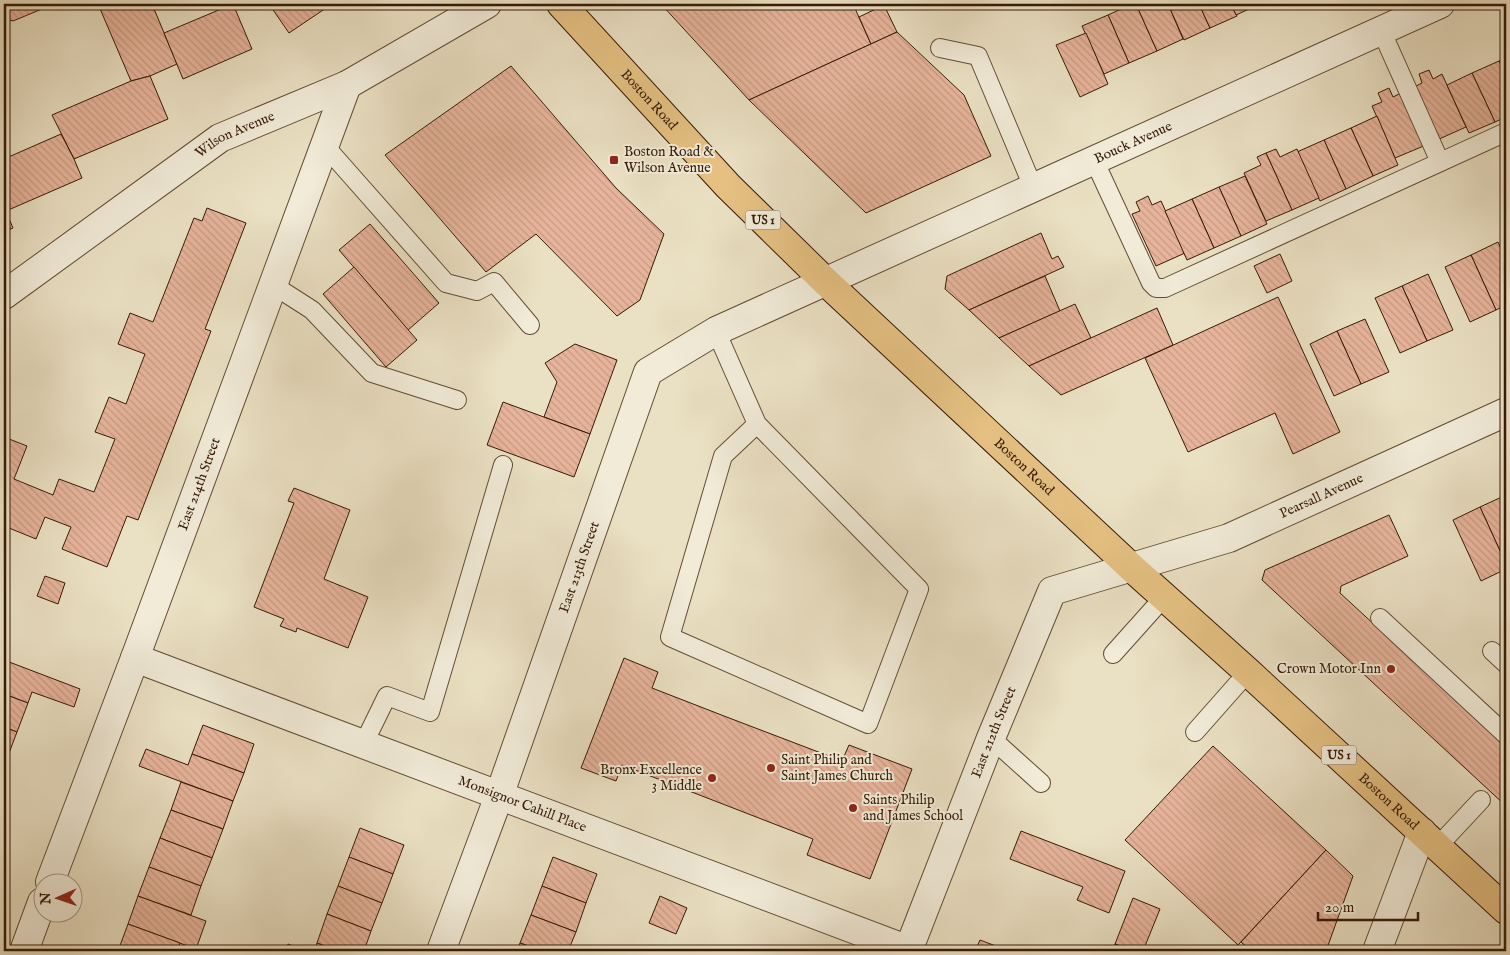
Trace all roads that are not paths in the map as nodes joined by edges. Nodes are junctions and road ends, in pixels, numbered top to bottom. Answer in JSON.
{"nodes":[{"id":1,"x":487,"y":4,"type":"edge"},
{"id":2,"x":561,"y":4,"type":"edge"},
{"id":3,"x":1440,"y":4,"type":"edge"},
{"id":4,"x":1381,"y":30,"type":"junction"},
{"id":5,"x":940,"y":48,"type":"dead end"},
{"id":6,"x":347,"y":85,"type":"junction"},
{"id":7,"x":1506,"y":132,"type":"edge"},
{"id":8,"x":325,"y":146,"type":"junction"},
{"id":9,"x":1094,"y":160,"type":"junction"},
{"id":10,"x":1440,"y":162,"type":"junction"},
{"id":11,"x":1033,"y":187,"type":"junction"},
{"id":12,"x":826,"y":282,"type":"junction"},
{"id":13,"x":273,"y":285,"type":"junction"},
{"id":14,"x":4,"y":295,"type":"edge"},
{"id":15,"x":530,"y":325,"type":"dead end"},
{"id":16,"x":716,"y":331,"type":"junction"},
{"id":17,"x":457,"y":400,"type":"dead end"},
{"id":18,"x":1506,"y":412,"type":"edge"},
{"id":19,"x":758,"y":424,"type":"junction"},
{"id":20,"x":503,"y":465,"type":"dead end"},
{"id":21,"x":1132,"y":568,"type":"junction"},
{"id":22,"x":1164,"y":597,"type":"junction"},
{"id":23,"x":1380,"y":618,"type":"dead end"},
{"id":24,"x":1492,"y":652,"type":"dead end"},
{"id":25,"x":1113,"y":654,"type":"dead end"},
{"id":26,"x":135,"y":658,"type":"junction"},
{"id":27,"x":1506,"y":664,"type":"edge"},
{"id":28,"x":1248,"y":672,"type":"junction"},
{"id":29,"x":1195,"y":732,"type":"dead end"},
{"id":30,"x":1506,"y":735,"type":"edge"},
{"id":31,"x":991,"y":738,"type":"junction"},
{"id":32,"x":363,"y":745,"type":"junction"},
{"id":33,"x":1041,"y":783,"type":"dead end"},
{"id":34,"x":499,"y":796,"type":"junction"},
{"id":35,"x":1481,"y":800,"type":"dead end"},
{"id":36,"x":1430,"y":839,"type":"junction"},
{"id":37,"x":54,"y":872,"type":"edge"},
{"id":38,"x":1506,"y":910,"type":"edge"},
{"id":39,"x":35,"y":922,"type":"edge"},
{"id":40,"x":24,"y":951,"type":"edge"},
{"id":41,"x":441,"y":951,"type":"edge"},
{"id":42,"x":909,"y":951,"type":"edge"},
{"id":43,"x":1377,"y":951,"type":"edge"}],
"edges":[{"from":1,"to":6,"type":"street","name":"Wilson Avenue"},
{"from":2,"to":12,"type":"main road","name":"Boston Road","number":"US 1"},
{"from":3,"to":4,"type":"street","name":"Bouck Avenue"},
{"from":4,"to":9,"type":"street","name":"Bouck Avenue"},
{"from":4,"to":10,"type":"lane"},
{"from":5,"to":11,"type":"lane"},
{"from":6,"to":8,"type":"street","name":"East 214th Street"},
{"from":6,"to":14,"type":"street","name":"Wilson Avenue"},
{"from":7,"to":10,"type":"lane"},
{"from":8,"to":13,"type":"street","name":"East 214th Street"},
{"from":8,"to":15,"type":"lane"},
{"from":9,"to":10,"type":"lane"},
{"from":9,"to":11,"type":"street","name":"Bouck Avenue"},
{"from":11,"to":12,"type":"street","name":"Bouck Avenue"},
{"from":12,"to":16,"type":"street","name":"East 213th Street"},
{"from":12,"to":21,"type":"main road","name":"Boston Road","number":"US 1"},
{"from":13,"to":17,"type":"lane"},
{"from":13,"to":26,"type":"street","name":"East 214th Street"},
{"from":16,"to":19,"type":"lane"},
{"from":16,"to":34,"type":"street","name":"East 213th Street"},
{"from":18,"to":21,"type":"street","name":"Pearsall Avenue"},
{"from":19,"to":19,"type":"lane"},
{"from":20,"to":32,"type":"lane"},
{"from":21,"to":22,"type":"main road","name":"Boston Road","number":"US 1"},
{"from":21,"to":31,"type":"street","name":"East 212th Street"},
{"from":22,"to":25,"type":"lane"},
{"from":22,"to":28,"type":"main road","name":"Boston Road","number":"US 1"},
{"from":23,"to":30,"type":"lane"},
{"from":24,"to":27,"type":"lane"},
{"from":26,"to":32,"type":"street","name":"Monsignor Cahill Place"},
{"from":26,"to":37,"type":"street","name":"East 214th Street"},
{"from":28,"to":29,"type":"lane"},
{"from":28,"to":36,"type":"main road","name":"Boston Road","number":"US 1"},
{"from":31,"to":33,"type":"lane"},
{"from":31,"to":42,"type":"street","name":"East 212th Street"},
{"from":32,"to":34,"type":"street","name":"Monsignor Cahill Place"},
{"from":34,"to":41,"type":"street","name":"East 213th Street"},
{"from":34,"to":42,"type":"street","name":"Monsignor Cahill Place"},
{"from":35,"to":36,"type":"lane"},
{"from":36,"to":38,"type":"main road","name":"Boston Road","number":"US 1"},
{"from":36,"to":43,"type":"street"},
{"from":39,"to":40,"type":"street"}]}
